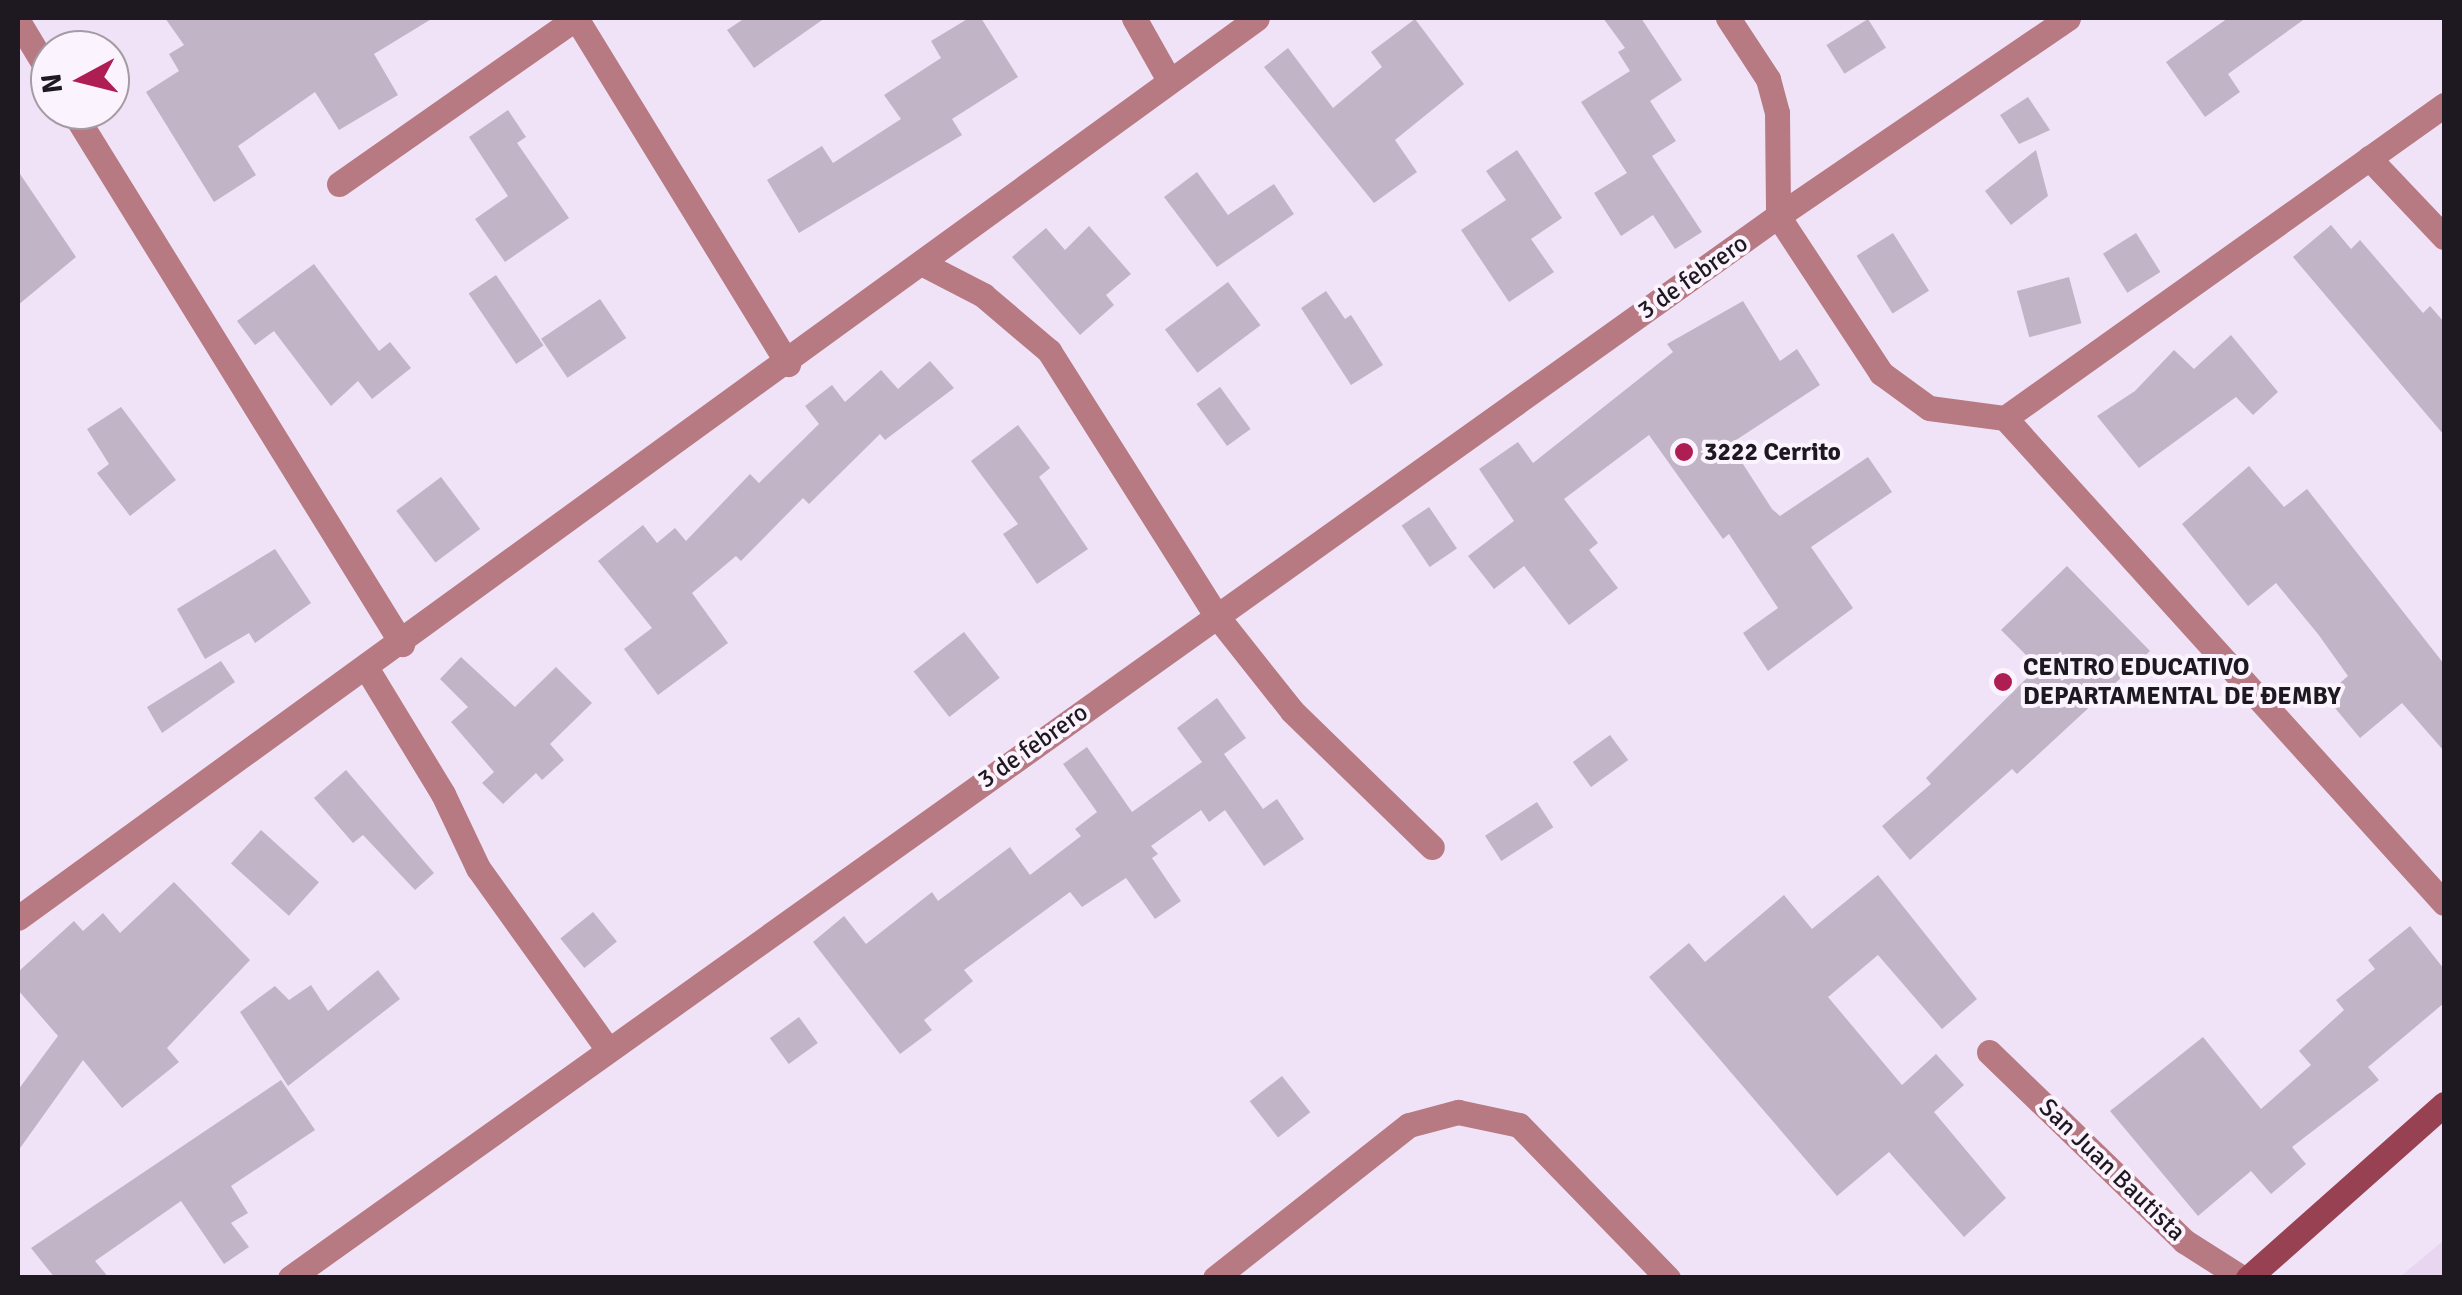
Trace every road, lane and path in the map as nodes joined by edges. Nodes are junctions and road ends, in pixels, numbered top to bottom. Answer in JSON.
{"nodes":[{"id":1,"x":576,"y":18,"type":"edge"},
{"id":2,"x":1134,"y":18,"type":"edge"},
{"id":3,"x":1257,"y":18,"type":"edge"},
{"id":4,"x":1728,"y":18,"type":"edge"},
{"id":5,"x":2068,"y":18,"type":"edge"},
{"id":6,"x":1169,"y":80,"type":"junction"},
{"id":7,"x":2444,"y":105,"type":"edge"},
{"id":8,"x":84,"y":130,"type":"edge"},
{"id":9,"x":2369,"y":158,"type":"junction"},
{"id":10,"x":340,"y":184,"type":"dead end"},
{"id":11,"x":1778,"y":216,"type":"junction"},
{"id":12,"x":2444,"y":238,"type":"edge"},
{"id":13,"x":922,"y":264,"type":"junction"},
{"id":14,"x":788,"y":364,"type":"junction"},
{"id":15,"x":2005,"y":418,"type":"junction"},
{"id":16,"x":1216,"y":616,"type":"junction"},
{"id":17,"x":402,"y":644,"type":"junction"},
{"id":18,"x":368,"y":669,"type":"junction"},
{"id":19,"x":1432,"y":847,"type":"dead end"},
{"id":20,"x":2444,"y":903,"type":"edge"},
{"id":21,"x":18,"y":918,"type":"edge"},
{"id":22,"x":607,"y":1048,"type":"junction"},
{"id":23,"x":1989,"y":1052,"type":"dead end"},
{"id":24,"x":2444,"y":1104,"type":"edge"},
{"id":25,"x":290,"y":1278,"type":"edge"},
{"id":26,"x":1214,"y":1278,"type":"edge"},
{"id":27,"x":1668,"y":1278,"type":"edge"},
{"id":28,"x":2245,"y":1278,"type":"edge"}],
"edges":[{"from":1,"to":10,"type":"street"},
{"from":1,"to":14,"type":"street"},
{"from":2,"to":6,"type":"street"},
{"from":3,"to":6,"type":"street"},
{"from":4,"to":11,"type":"street"},
{"from":5,"to":11,"type":"street","name":"3 de febrero"},
{"from":6,"to":13,"type":"street"},
{"from":7,"to":9,"type":"street"},
{"from":8,"to":17,"type":"street"},
{"from":9,"to":12,"type":"street"},
{"from":9,"to":15,"type":"street"},
{"from":11,"to":15,"type":"street"},
{"from":11,"to":16,"type":"street","name":"3 de febrero"},
{"from":13,"to":14,"type":"street"},
{"from":13,"to":16,"type":"street"},
{"from":14,"to":17,"type":"street"},
{"from":15,"to":20,"type":"street"},
{"from":16,"to":19,"type":"street"},
{"from":16,"to":22,"type":"street","name":"3 de febrero"},
{"from":17,"to":18,"type":"street"},
{"from":18,"to":21,"type":"street"},
{"from":18,"to":22,"type":"street"},
{"from":22,"to":25,"type":"street","name":"3 de febrero"},
{"from":23,"to":28,"type":"street","name":"San Juan Bautista"},
{"from":24,"to":28,"type":"street"},
{"from":26,"to":27,"type":"street"}]}
